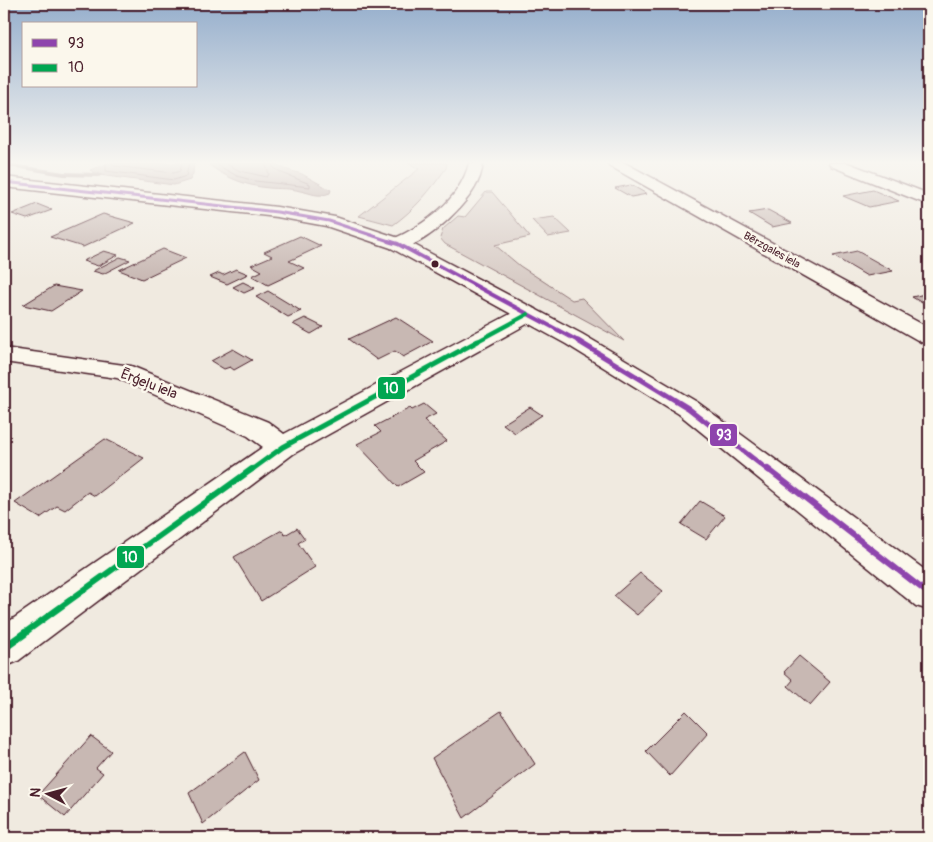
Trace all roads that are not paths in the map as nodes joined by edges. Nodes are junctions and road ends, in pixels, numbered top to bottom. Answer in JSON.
{"nodes":[{"id":1,"x":189,"y":202,"type":"edge"},
{"id":2,"x":453,"y":202,"type":"edge"},
{"id":3,"x":688,"y":202,"type":"edge"},
{"id":4,"x":398,"y":244,"type":"junction"},
{"id":5,"x":528,"y":314,"type":"junction"},
{"id":6,"x":929,"y":337,"type":"edge"},
{"id":7,"x":4,"y":355,"type":"edge"},
{"id":8,"x":283,"y":447,"type":"junction"},
{"id":9,"x":929,"y":594,"type":"edge"},
{"id":10,"x":4,"y":648,"type":"edge"}],
"edges":[{"from":1,"to":4,"type":"street"},
{"from":2,"to":4,"type":"street"},
{"from":3,"to":6,"type":"street","name":"Bērzgales iela"},
{"from":4,"to":5,"type":"street"},
{"from":5,"to":8,"type":"street"},
{"from":5,"to":9,"type":"street"},
{"from":7,"to":8,"type":"street","name":"Ērģeļu iela"},
{"from":8,"to":10,"type":"street"}]}
